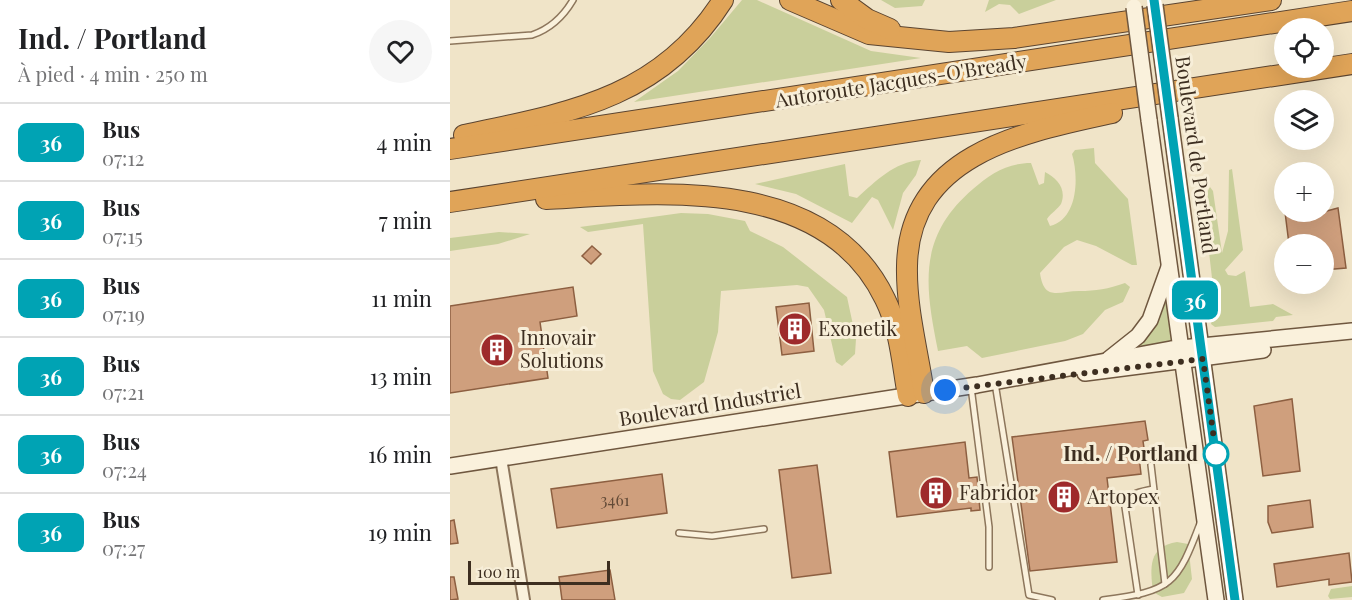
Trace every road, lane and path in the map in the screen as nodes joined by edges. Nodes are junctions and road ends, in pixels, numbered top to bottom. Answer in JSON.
{"nodes":[{"id":1,"x":573,"y":0,"type":"edge"},
{"id":2,"x":723,"y":0,"type":"edge"},
{"id":3,"x":790,"y":0,"type":"edge"},
{"id":4,"x":841,"y":0,"type":"edge"},
{"id":5,"x":1271,"y":0,"type":"edge"},
{"id":6,"x":1155,"y":2,"type":"edge"},
{"id":7,"x":1134,"y":4,"type":"edge"},
{"id":8,"x":1352,"y":11,"type":"edge"},
{"id":9,"x":450,"y":41,"type":"edge"},
{"id":10,"x":948,"y":42,"type":"junction"},
{"id":11,"x":1352,"y":64,"type":"edge"},
{"id":12,"x":1334,"y":67,"type":"edge"},
{"id":13,"x":1274,"y":76,"type":"edge"},
{"id":14,"x":1274,"y":77,"type":"edge"},
{"id":15,"x":450,"y":138,"type":"edge"},
{"id":16,"x":450,"y":149,"type":"edge"},
{"id":17,"x":450,"y":203,"type":"edge"},
{"id":18,"x":1170,"y":264,"type":"junction"},
{"id":19,"x":1352,"y":332,"type":"edge"},
{"id":20,"x":1202,"y":354,"type":"junction"},
{"id":21,"x":1182,"y":355,"type":"junction"},
{"id":22,"x":1108,"y":360,"type":"junction"},
{"id":23,"x":995,"y":382,"type":"junction"},
{"id":24,"x":974,"y":386,"type":"junction"},
{"id":25,"x":916,"y":395,"type":"junction"},
{"id":26,"x":501,"y":458,"type":"junction"},
{"id":27,"x":1151,"y":465,"type":"dead end"},
{"id":28,"x":450,"y":466,"type":"edge"},
{"id":29,"x":1153,"y":489,"type":"junction"},
{"id":30,"x":1203,"y":514,"type":"junction"},
{"id":31,"x":764,"y":529,"type":"dead end"},
{"id":32,"x":680,"y":533,"type":"dead end"},
{"id":33,"x":989,"y":567,"type":"dead end"},
{"id":34,"x":1164,"y":584,"type":"junction"},
{"id":35,"x":1138,"y":595,"type":"junction"},
{"id":36,"x":524,"y":600,"type":"edge"},
{"id":37,"x":1052,"y":600,"type":"edge"},
{"id":38,"x":1103,"y":600,"type":"edge"},
{"id":39,"x":1216,"y":600,"type":"edge"},
{"id":40,"x":1235,"y":600,"type":"edge"}],
"edges":[{"from":1,"to":9,"type":"lane"},
{"from":2,"to":15,"type":"highway"},
{"from":3,"to":10,"type":"highway"},
{"from":4,"to":10,"type":"highway"},
{"from":5,"to":10,"type":"highway"},
{"from":6,"to":20,"type":"main road","name":"Boulevard de Portland","bridge":true},
{"from":7,"to":18,"type":"main road","name":"Boulevard de Portland","bridge":true},
{"from":8,"to":16,"type":"highway","name":"Autoroute Jacques-O'Bready"},
{"from":11,"to":12,"type":"highway"},
{"from":13,"to":17,"type":"highway"},
{"from":14,"to":25,"type":"highway"},
{"from":17,"to":25,"type":"highway"},
{"from":18,"to":21,"type":"main road","name":"Boulevard de Portland"},
{"from":18,"to":22,"type":"main road"},
{"from":19,"to":20,"type":"main road","name":"Boulevard Industriel"},
{"from":20,"to":21,"type":"main road","name":"Boulevard Industriel"},
{"from":20,"to":40,"type":"main road","name":"Boulevard de Portland"},
{"from":21,"to":22,"type":"main road","name":"Boulevard Industriel"},
{"from":21,"to":23,"type":"main road","name":"Boulevard Industriel"},
{"from":21,"to":30,"type":"main road","name":"Boulevard de Portland"},
{"from":22,"to":23,"type":"main road","name":"Boulevard Industriel"},
{"from":23,"to":24,"type":"main road","name":"Boulevard Industriel"},
{"from":23,"to":37,"type":"lane"},
{"from":24,"to":25,"type":"main road","name":"Boulevard Industriel"},
{"from":24,"to":33,"type":"lane"},
{"from":25,"to":26,"type":"main road","name":"Boulevard Industriel"},
{"from":26,"to":28,"type":"main road","name":"Boulevard Industriel"},
{"from":26,"to":36,"type":"street"},
{"from":27,"to":29,"type":"lane"},
{"from":29,"to":34,"type":"lane"},
{"from":29,"to":35,"type":"lane"},
{"from":30,"to":34,"type":"lane"},
{"from":30,"to":39,"type":"main road","name":"Boulevard de Portland"},
{"from":31,"to":32,"type":"lane"},
{"from":34,"to":35,"type":"lane"},
{"from":35,"to":38,"type":"lane"}]}
